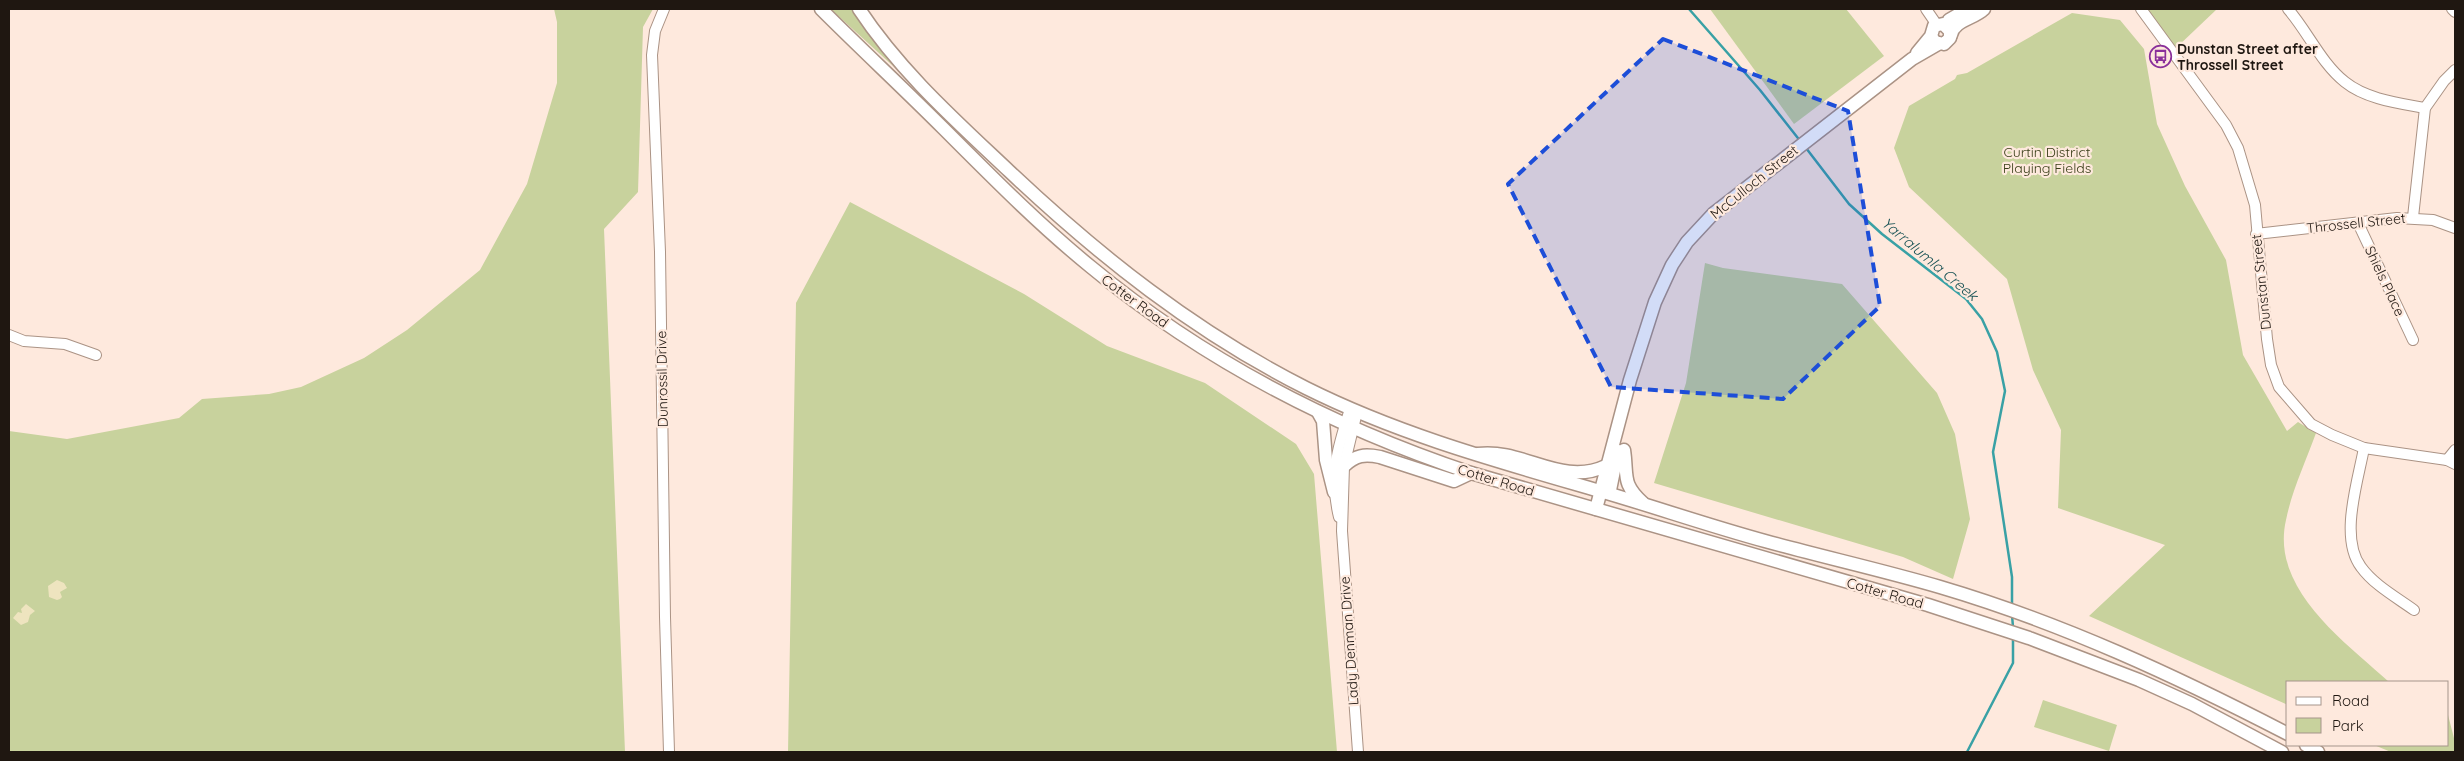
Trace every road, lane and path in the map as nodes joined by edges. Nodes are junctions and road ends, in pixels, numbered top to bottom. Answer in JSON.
{"nodes":[{"id":1,"x":664,"y":9,"type":"edge"},
{"id":2,"x":821,"y":9,"type":"edge"},
{"id":3,"x":858,"y":9,"type":"edge"},
{"id":4,"x":1926,"y":9,"type":"edge"},
{"id":5,"x":1968,"y":9,"type":"edge"},
{"id":6,"x":1984,"y":9,"type":"edge"},
{"id":7,"x":2141,"y":9,"type":"edge"},
{"id":8,"x":2288,"y":9,"type":"edge"},
{"id":9,"x":2452,"y":9,"type":"edge"},
{"id":10,"x":2455,"y":12,"type":"edge"},
{"id":11,"x":1937,"y":32,"type":"junction"},
{"id":12,"x":2455,"y":70,"type":"edge"},
{"id":13,"x":2425,"y":108,"type":"junction"},
{"id":14,"x":2412,"y":217,"type":"junction"},
{"id":15,"x":2358,"y":223,"type":"junction"},
{"id":16,"x":2455,"y":228,"type":"edge"},
{"id":17,"x":2256,"y":234,"type":"junction"},
{"id":18,"x":9,"y":336,"type":"edge"},
{"id":19,"x":2413,"y":340,"type":"dead end"},
{"id":20,"x":96,"y":355,"type":"dead end"},
{"id":21,"x":1354,"y":411,"type":"junction"},
{"id":22,"x":1318,"y":412,"type":"junction"},
{"id":23,"x":1348,"y":427,"type":"junction"},
{"id":24,"x":1618,"y":429,"type":"junction"},
{"id":25,"x":1620,"y":444,"type":"junction"},
{"id":26,"x":2364,"y":448,"type":"junction"},
{"id":27,"x":2455,"y":450,"type":"edge"},
{"id":28,"x":1473,"y":454,"type":"junction"},
{"id":29,"x":2451,"y":462,"type":"edge"},
{"id":30,"x":1344,"y":466,"type":"junction"},
{"id":31,"x":1606,"y":466,"type":"junction"},
{"id":32,"x":1471,"y":473,"type":"junction"},
{"id":33,"x":1334,"y":492,"type":"junction"},
{"id":34,"x":1605,"y":493,"type":"junction"},
{"id":35,"x":1646,"y":506,"type":"junction"},
{"id":36,"x":1601,"y":510,"type":"junction"},
{"id":37,"x":1342,"y":531,"type":"junction"},
{"id":38,"x":2414,"y":610,"type":"dead end"},
{"id":39,"x":2286,"y":733,"type":"edge"},
{"id":40,"x":670,"y":752,"type":"edge"},
{"id":41,"x":1358,"y":752,"type":"edge"},
{"id":42,"x":2282,"y":752,"type":"edge"}],
"edges":[{"from":1,"to":40,"type":"street","name":"Dunrossil Drive"},
{"from":2,"to":22,"type":"main road","name":"Cotter Road"},
{"from":3,"to":21,"type":"main road","name":"Cotter Road"},
{"from":4,"to":11,"type":"street"},
{"from":5,"to":11,"type":"main road","name":"McCulloch Street"},
{"from":6,"to":11,"type":"main road"},
{"from":7,"to":17,"type":"street","name":"Dunstan Street"},
{"from":8,"to":13,"type":"street"},
{"from":9,"to":10,"type":"street"},
{"from":11,"to":24,"type":"main road","name":"McCulloch Street"},
{"from":12,"to":13,"type":"street"},
{"from":13,"to":14,"type":"street"},
{"from":14,"to":15,"type":"street","name":"Throssell Street"},
{"from":14,"to":16,"type":"street","name":"Throssell Street"},
{"from":15,"to":17,"type":"street","name":"Throssell Street"},
{"from":15,"to":19,"type":"street","name":"Shiels Place"},
{"from":17,"to":26,"type":"street","name":"Dunstan Street"},
{"from":18,"to":20,"type":"street"},
{"from":21,"to":23,"type":"street","name":"Lady Denman Drive"},
{"from":21,"to":28,"type":"main road","name":"Cotter Road"},
{"from":22,"to":23,"type":"main road","name":"Cotter Road"},
{"from":22,"to":33,"type":"main road"},
{"from":23,"to":30,"type":"street","name":"Lady Denman Drive"},
{"from":23,"to":32,"type":"main road","name":"Cotter Road"},
{"from":23,"to":33,"type":"street","name":"Lady Denman Drive"},
{"from":24,"to":25,"type":"main road","name":"McCulloch Street"},
{"from":24,"to":31,"type":"main road","name":"McCulloch Street"},
{"from":25,"to":34,"type":"main road","name":"McCulloch Street"},
{"from":25,"to":35,"type":"main road"},
{"from":26,"to":29,"type":"street","name":"Dunstan Street"},
{"from":26,"to":38,"type":"street"},
{"from":27,"to":29,"type":"street"},
{"from":28,"to":31,"type":"main road"},
{"from":28,"to":34,"type":"main road","name":"Cotter Road"},
{"from":30,"to":32,"type":"main road"},
{"from":30,"to":37,"type":"street","name":"Lady Denman Drive"},
{"from":31,"to":34,"type":"main road","name":"McCulloch Street"},
{"from":32,"to":36,"type":"main road","name":"Cotter Road"},
{"from":33,"to":37,"type":"street","name":"Lady Denman Drive"},
{"from":34,"to":35,"type":"main road","name":"Cotter Road"},
{"from":34,"to":36,"type":"main road","name":"McCulloch Street"},
{"from":35,"to":39,"type":"main road","name":"Cotter Road"},
{"from":36,"to":42,"type":"main road","name":"Cotter Road"},
{"from":37,"to":41,"type":"street","name":"Lady Denman Drive"}]}
